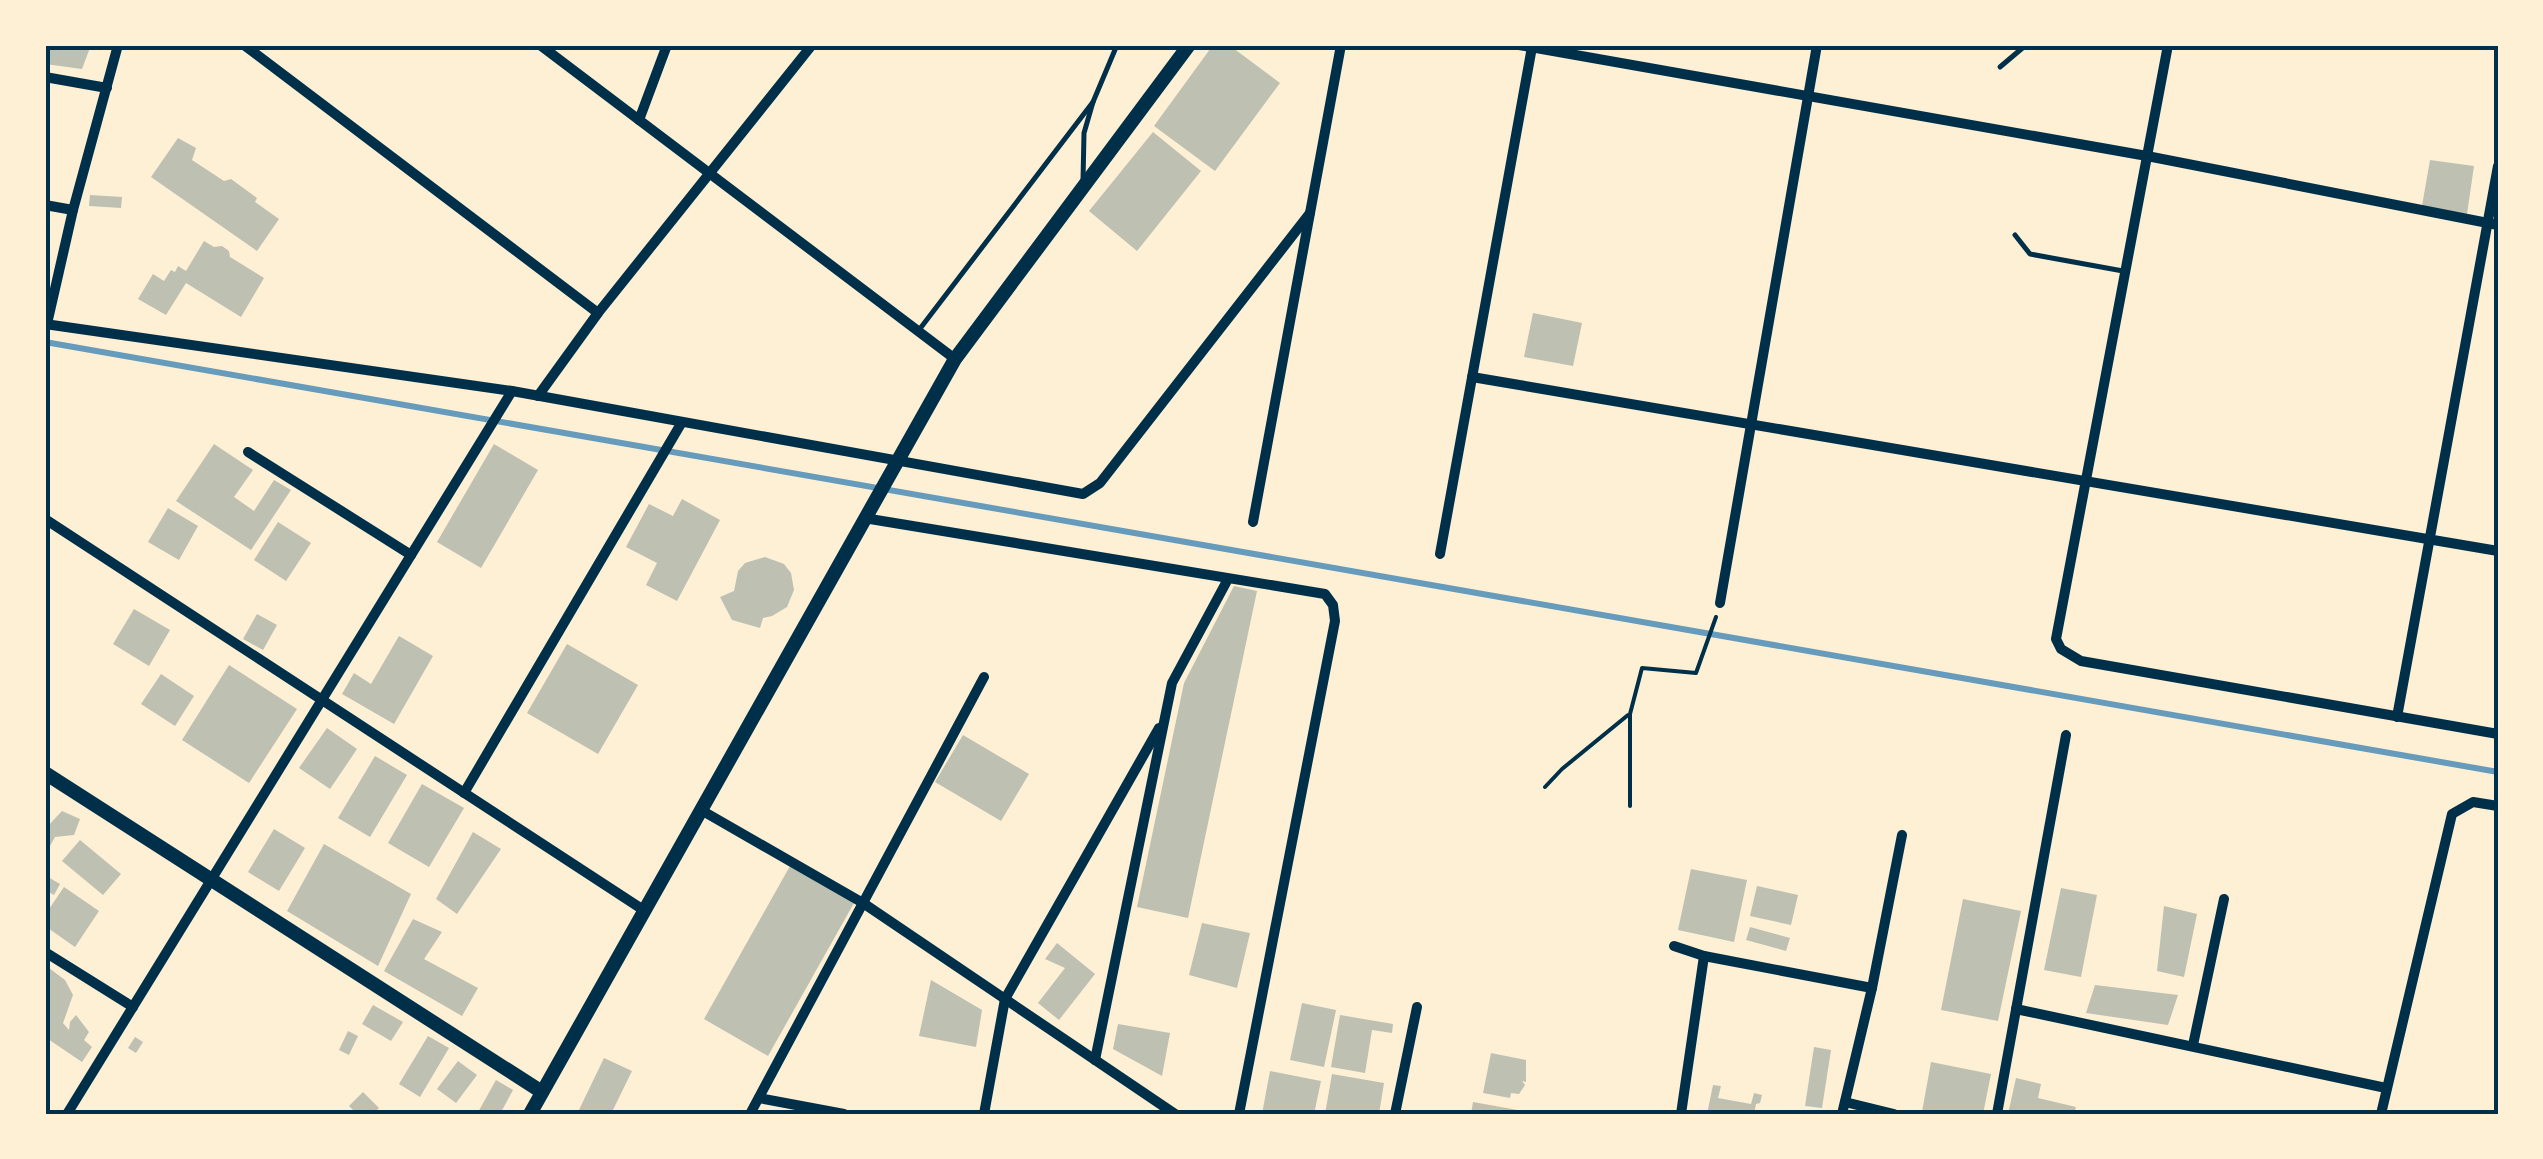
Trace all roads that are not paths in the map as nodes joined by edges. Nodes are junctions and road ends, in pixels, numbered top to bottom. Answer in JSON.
{"nodes":[{"id":1,"x":118,"y":45,"type":"edge"},
{"id":2,"x":244,"y":45,"type":"edge"},
{"id":3,"x":540,"y":45,"type":"edge"},
{"id":4,"x":667,"y":45,"type":"edge"},
{"id":5,"x":812,"y":45,"type":"edge"},
{"id":6,"x":1117,"y":45,"type":"edge"},
{"id":7,"x":1190,"y":45,"type":"edge"},
{"id":8,"x":1341,"y":45,"type":"edge"},
{"id":9,"x":1818,"y":45,"type":"edge"},
{"id":10,"x":2026,"y":45,"type":"edge"},
{"id":11,"x":2168,"y":45,"type":"edge"},
{"id":12,"x":1526,"y":46,"type":"edge"},
{"id":13,"x":258,"y":49,"type":"edge"},
{"id":14,"x":2000,"y":68,"type":"dead end"},
{"id":15,"x":45,"y":77,"type":"edge"},
{"id":16,"x":107,"y":88,"type":"junction"},
{"id":17,"x":1808,"y":99,"type":"junction"},
{"id":18,"x":1093,"y":102,"type":"junction"},
{"id":19,"x":639,"y":120,"type":"junction"},
{"id":20,"x":2147,"y":156,"type":"junction"},
{"id":21,"x":2498,"y":166,"type":"edge"},
{"id":22,"x":710,"y":173,"type":"junction"},
{"id":23,"x":1083,"y":187,"type":"junction"},
{"id":24,"x":45,"y":205,"type":"edge"},
{"id":25,"x":73,"y":210,"type":"junction"},
{"id":26,"x":1310,"y":213,"type":"junction"},
{"id":27,"x":2492,"y":224,"type":"edge"},
{"id":28,"x":2015,"y":235,"type":"dead end"},
{"id":29,"x":2498,"y":237,"type":"edge"},
{"id":30,"x":2126,"y":271,"type":"junction"},
{"id":31,"x":598,"y":313,"type":"junction"},
{"id":32,"x":46,"y":324,"type":"edge"},
{"id":33,"x":918,"y":331,"type":"junction"},
{"id":34,"x":955,"y":359,"type":"junction"},
{"id":35,"x":1472,"y":376,"type":"junction"},
{"id":36,"x":512,"y":392,"type":"junction"},
{"id":37,"x":538,"y":396,"type":"junction"},
{"id":38,"x":682,"y":422,"type":"junction"},
{"id":39,"x":1751,"y":424,"type":"junction"},
{"id":40,"x":248,"y":452,"type":"dead end"},
{"id":41,"x":896,"y":461,"type":"junction"},
{"id":42,"x":2086,"y":481,"type":"junction"},
{"id":43,"x":866,"y":514,"type":"junction"},
{"id":44,"x":45,"y":519,"type":"edge"},
{"id":45,"x":1252,"y":522,"type":"dead end"},
{"id":46,"x":2430,"y":539,"type":"junction"},
{"id":47,"x":2498,"y":550,"type":"edge"},
{"id":48,"x":412,"y":554,"type":"junction"},
{"id":49,"x":1440,"y":554,"type":"dead end"},
{"id":50,"x":1228,"y":579,"type":"junction"},
{"id":51,"x":1720,"y":603,"type":"road end"},
{"id":52,"x":984,"y":677,"type":"dead end"},
{"id":53,"x":321,"y":701,"type":"junction"},
{"id":54,"x":2398,"y":717,"type":"junction"},
{"id":55,"x":1165,"y":718,"type":"junction"},
{"id":56,"x":2498,"y":734,"type":"edge"},
{"id":57,"x":2066,"y":735,"type":"dead end"},
{"id":58,"x":45,"y":773,"type":"edge"},
{"id":59,"x":464,"y":793,"type":"junction"},
{"id":60,"x":2498,"y":806,"type":"edge"},
{"id":61,"x":701,"y":810,"type":"junction"},
{"id":62,"x":1902,"y":835,"type":"dead end"},
{"id":63,"x":211,"y":881,"type":"junction"},
{"id":64,"x":2224,"y":899,"type":"dead end"},
{"id":65,"x":863,"y":902,"type":"junction"},
{"id":66,"x":645,"y":911,"type":"junction"},
{"id":67,"x":1674,"y":946,"type":"dead end"},
{"id":68,"x":45,"y":952,"type":"edge"},
{"id":69,"x":1704,"y":956,"type":"junction"},
{"id":70,"x":1872,"y":988,"type":"junction"},
{"id":71,"x":1005,"y":999,"type":"junction"},
{"id":72,"x":133,"y":1007,"type":"junction"},
{"id":73,"x":1416,"y":1008,"type":"dead end"},
{"id":74,"x":2016,"y":1009,"type":"junction"},
{"id":75,"x":2194,"y":1045,"type":"junction"},
{"id":76,"x":1095,"y":1060,"type":"junction"},
{"id":77,"x":2386,"y":1088,"type":"junction"},
{"id":78,"x":542,"y":1092,"type":"junction"},
{"id":79,"x":759,"y":1098,"type":"junction"},
{"id":80,"x":1843,"y":1108,"type":"edge"},
{"id":81,"x":67,"y":1114,"type":"edge"},
{"id":82,"x":530,"y":1114,"type":"edge"},
{"id":83,"x":750,"y":1114,"type":"edge"},
{"id":84,"x":844,"y":1114,"type":"edge"},
{"id":85,"x":984,"y":1114,"type":"edge"},
{"id":86,"x":1175,"y":1114,"type":"edge"},
{"id":87,"x":1238,"y":1114,"type":"edge"},
{"id":88,"x":1395,"y":1114,"type":"edge"},
{"id":89,"x":1681,"y":1114,"type":"edge"},
{"id":90,"x":1894,"y":1114,"type":"edge"},
{"id":91,"x":1997,"y":1114,"type":"edge"},
{"id":92,"x":2381,"y":1114,"type":"edge"}],
"edges":[{"from":1,"to":16,"type":"street"},
{"from":2,"to":13,"type":"street"},
{"from":3,"to":19,"type":"street"},
{"from":4,"to":19,"type":"street"},
{"from":5,"to":22,"type":"street"},
{"from":6,"to":18,"type":"lane"},
{"from":7,"to":23,"type":"street"},
{"from":8,"to":26,"type":"street"},
{"from":9,"to":17,"type":"street"},
{"from":10,"to":14,"type":"lane"},
{"from":11,"to":20,"type":"street"},
{"from":12,"to":17,"type":"street"},
{"from":12,"to":35,"type":"street"},
{"from":13,"to":31,"type":"street"},
{"from":15,"to":16,"type":"street"},
{"from":16,"to":25,"type":"street"},
{"from":17,"to":20,"type":"street"},
{"from":17,"to":39,"type":"street"},
{"from":18,"to":23,"type":"lane"},
{"from":18,"to":33,"type":"lane"},
{"from":19,"to":22,"type":"street"},
{"from":20,"to":27,"type":"street"},
{"from":20,"to":30,"type":"street"},
{"from":21,"to":27,"type":"street"},
{"from":22,"to":31,"type":"street"},
{"from":22,"to":33,"type":"street"},
{"from":23,"to":34,"type":"street"},
{"from":24,"to":25,"type":"street"},
{"from":25,"to":32,"type":"street"},
{"from":26,"to":41,"type":"street"},
{"from":26,"to":45,"type":"street"},
{"from":27,"to":29,"type":"street"},
{"from":27,"to":46,"type":"street"},
{"from":28,"to":30,"type":"lane"},
{"from":30,"to":42,"type":"street"},
{"from":31,"to":37,"type":"street"},
{"from":32,"to":36,"type":"street"},
{"from":33,"to":34,"type":"street"},
{"from":34,"to":41,"type":"street"},
{"from":35,"to":39,"type":"street"},
{"from":35,"to":49,"type":"street"},
{"from":36,"to":37,"type":"street"},
{"from":36,"to":48,"type":"street"},
{"from":37,"to":38,"type":"street"},
{"from":38,"to":41,"type":"street"},
{"from":38,"to":59,"type":"street"},
{"from":39,"to":42,"type":"street"},
{"from":39,"to":51,"type":"street"},
{"from":40,"to":48,"type":"street"},
{"from":41,"to":43,"type":"street"},
{"from":42,"to":46,"type":"street"},
{"from":42,"to":54,"type":"street"},
{"from":43,"to":50,"type":"street"},
{"from":43,"to":61,"type":"street"},
{"from":44,"to":53,"type":"street"},
{"from":46,"to":47,"type":"street"},
{"from":46,"to":54,"type":"street"},
{"from":48,"to":53,"type":"street"},
{"from":50,"to":55,"type":"street"},
{"from":50,"to":87,"type":"street"},
{"from":52,"to":65,"type":"street"},
{"from":53,"to":59,"type":"street"},
{"from":53,"to":63,"type":"street"},
{"from":54,"to":56,"type":"street"},
{"from":55,"to":71,"type":"street"},
{"from":55,"to":76,"type":"street"},
{"from":57,"to":74,"type":"street"},
{"from":58,"to":63,"type":"street"},
{"from":59,"to":66,"type":"street"},
{"from":60,"to":77,"type":"street"},
{"from":61,"to":65,"type":"street"},
{"from":61,"to":66,"type":"street"},
{"from":62,"to":70,"type":"street"},
{"from":63,"to":72,"type":"street"},
{"from":63,"to":78,"type":"street"},
{"from":64,"to":75,"type":"street"},
{"from":65,"to":71,"type":"street"},
{"from":65,"to":79,"type":"street"},
{"from":66,"to":78,"type":"street"},
{"from":67,"to":69,"type":"street"},
{"from":68,"to":72,"type":"street"},
{"from":69,"to":70,"type":"street"},
{"from":69,"to":89,"type":"street"},
{"from":70,"to":80,"type":"street"},
{"from":71,"to":76,"type":"street"},
{"from":71,"to":85,"type":"street"},
{"from":72,"to":81,"type":"street"},
{"from":73,"to":88,"type":"street"},
{"from":74,"to":75,"type":"street"},
{"from":74,"to":91,"type":"street"},
{"from":75,"to":77,"type":"street"},
{"from":76,"to":86,"type":"street"},
{"from":77,"to":92,"type":"street"},
{"from":78,"to":82,"type":"street"},
{"from":79,"to":83,"type":"street"},
{"from":79,"to":84,"type":"street"},
{"from":80,"to":90,"type":"street"}]}
